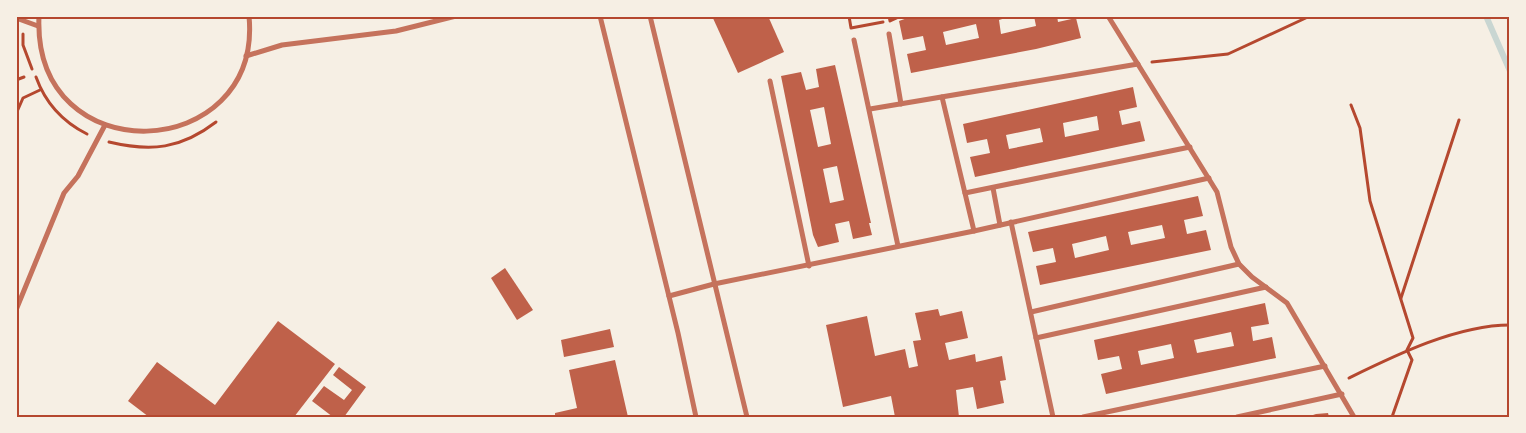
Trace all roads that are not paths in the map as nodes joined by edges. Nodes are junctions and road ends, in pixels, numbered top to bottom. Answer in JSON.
{"nodes":[{"id":1,"x":39,"y":16,"type":"edge"},
{"id":2,"x":249,"y":16,"type":"edge"},
{"id":3,"x":456,"y":16,"type":"edge"},
{"id":4,"x":600,"y":16,"type":"edge"},
{"id":5,"x":650,"y":16,"type":"edge"},
{"id":6,"x":1108,"y":16,"type":"edge"},
{"id":7,"x":16,"y":18,"type":"edge"},
{"id":8,"x":38,"y":26,"type":"junction"},
{"id":9,"x":889,"y":34,"type":"road end"},
{"id":10,"x":854,"y":40,"type":"dead end"},
{"id":11,"x":246,"y":56,"type":"junction"},
{"id":12,"x":1138,"y":64,"type":"junction"},
{"id":13,"x":770,"y":81,"type":"dead end"},
{"id":14,"x":942,"y":97,"type":"junction"},
{"id":15,"x":901,"y":104,"type":"junction"},
{"id":16,"x":870,"y":109,"type":"junction"},
{"id":17,"x":105,"y":125,"type":"junction"},
{"id":18,"x":1190,"y":147,"type":"junction"},
{"id":19,"x":1209,"y":178,"type":"junction"},
{"id":20,"x":993,"y":188,"type":"junction"},
{"id":21,"x":965,"y":194,"type":"junction"},
{"id":22,"x":1012,"y":222,"type":"junction"},
{"id":23,"x":1000,"y":225,"type":"junction"},
{"id":24,"x":974,"y":231,"type":"junction"},
{"id":25,"x":898,"y":246,"type":"junction"},
{"id":26,"x":1239,"y":264,"type":"junction"},
{"id":27,"x":809,"y":266,"type":"junction"},
{"id":28,"x":714,"y":284,"type":"junction"},
{"id":29,"x":1266,"y":287,"type":"junction"},
{"id":30,"x":669,"y":296,"type":"junction"},
{"id":31,"x":16,"y":310,"type":"edge"},
{"id":32,"x":1031,"y":312,"type":"junction"},
{"id":33,"x":1036,"y":338,"type":"junction"},
{"id":34,"x":1325,"y":366,"type":"junction"},
{"id":35,"x":1342,"y":394,"type":"junction"},
{"id":36,"x":696,"y":417,"type":"edge"},
{"id":37,"x":747,"y":417,"type":"edge"},
{"id":38,"x":1053,"y":417,"type":"edge"},
{"id":39,"x":1083,"y":417,"type":"edge"},
{"id":40,"x":1237,"y":417,"type":"edge"},
{"id":41,"x":1354,"y":417,"type":"edge"}],
"edges":[{"from":1,"to":8,"type":"street"},
{"from":2,"to":11,"type":"street"},
{"from":3,"to":11,"type":"street"},
{"from":4,"to":30,"type":"street"},
{"from":5,"to":28,"type":"street"},
{"from":6,"to":12,"type":"street"},
{"from":7,"to":8,"type":"street"},
{"from":8,"to":17,"type":"street"},
{"from":9,"to":15,"type":"street"},
{"from":10,"to":16,"type":"street"},
{"from":11,"to":17,"type":"street"},
{"from":12,"to":14,"type":"street"},
{"from":12,"to":18,"type":"street"},
{"from":13,"to":27,"type":"street"},
{"from":14,"to":15,"type":"street"},
{"from":14,"to":21,"type":"street"},
{"from":15,"to":16,"type":"street"},
{"from":16,"to":25,"type":"street"},
{"from":17,"to":31,"type":"street"},
{"from":18,"to":19,"type":"street"},
{"from":18,"to":20,"type":"street"},
{"from":19,"to":22,"type":"street"},
{"from":19,"to":26,"type":"street"},
{"from":20,"to":21,"type":"street"},
{"from":20,"to":23,"type":"street"},
{"from":21,"to":24,"type":"street"},
{"from":22,"to":23,"type":"street"},
{"from":22,"to":32,"type":"street"},
{"from":23,"to":24,"type":"street"},
{"from":24,"to":25,"type":"street"},
{"from":25,"to":27,"type":"street"},
{"from":26,"to":29,"type":"street"},
{"from":26,"to":32,"type":"street"},
{"from":27,"to":28,"type":"street"},
{"from":28,"to":30,"type":"street"},
{"from":28,"to":37,"type":"street"},
{"from":29,"to":33,"type":"street"},
{"from":29,"to":34,"type":"street"},
{"from":30,"to":36,"type":"street"},
{"from":32,"to":33,"type":"street"},
{"from":33,"to":38,"type":"street"},
{"from":34,"to":35,"type":"street"},
{"from":34,"to":39,"type":"street"},
{"from":35,"to":40,"type":"street"},
{"from":35,"to":41,"type":"street"}]}
